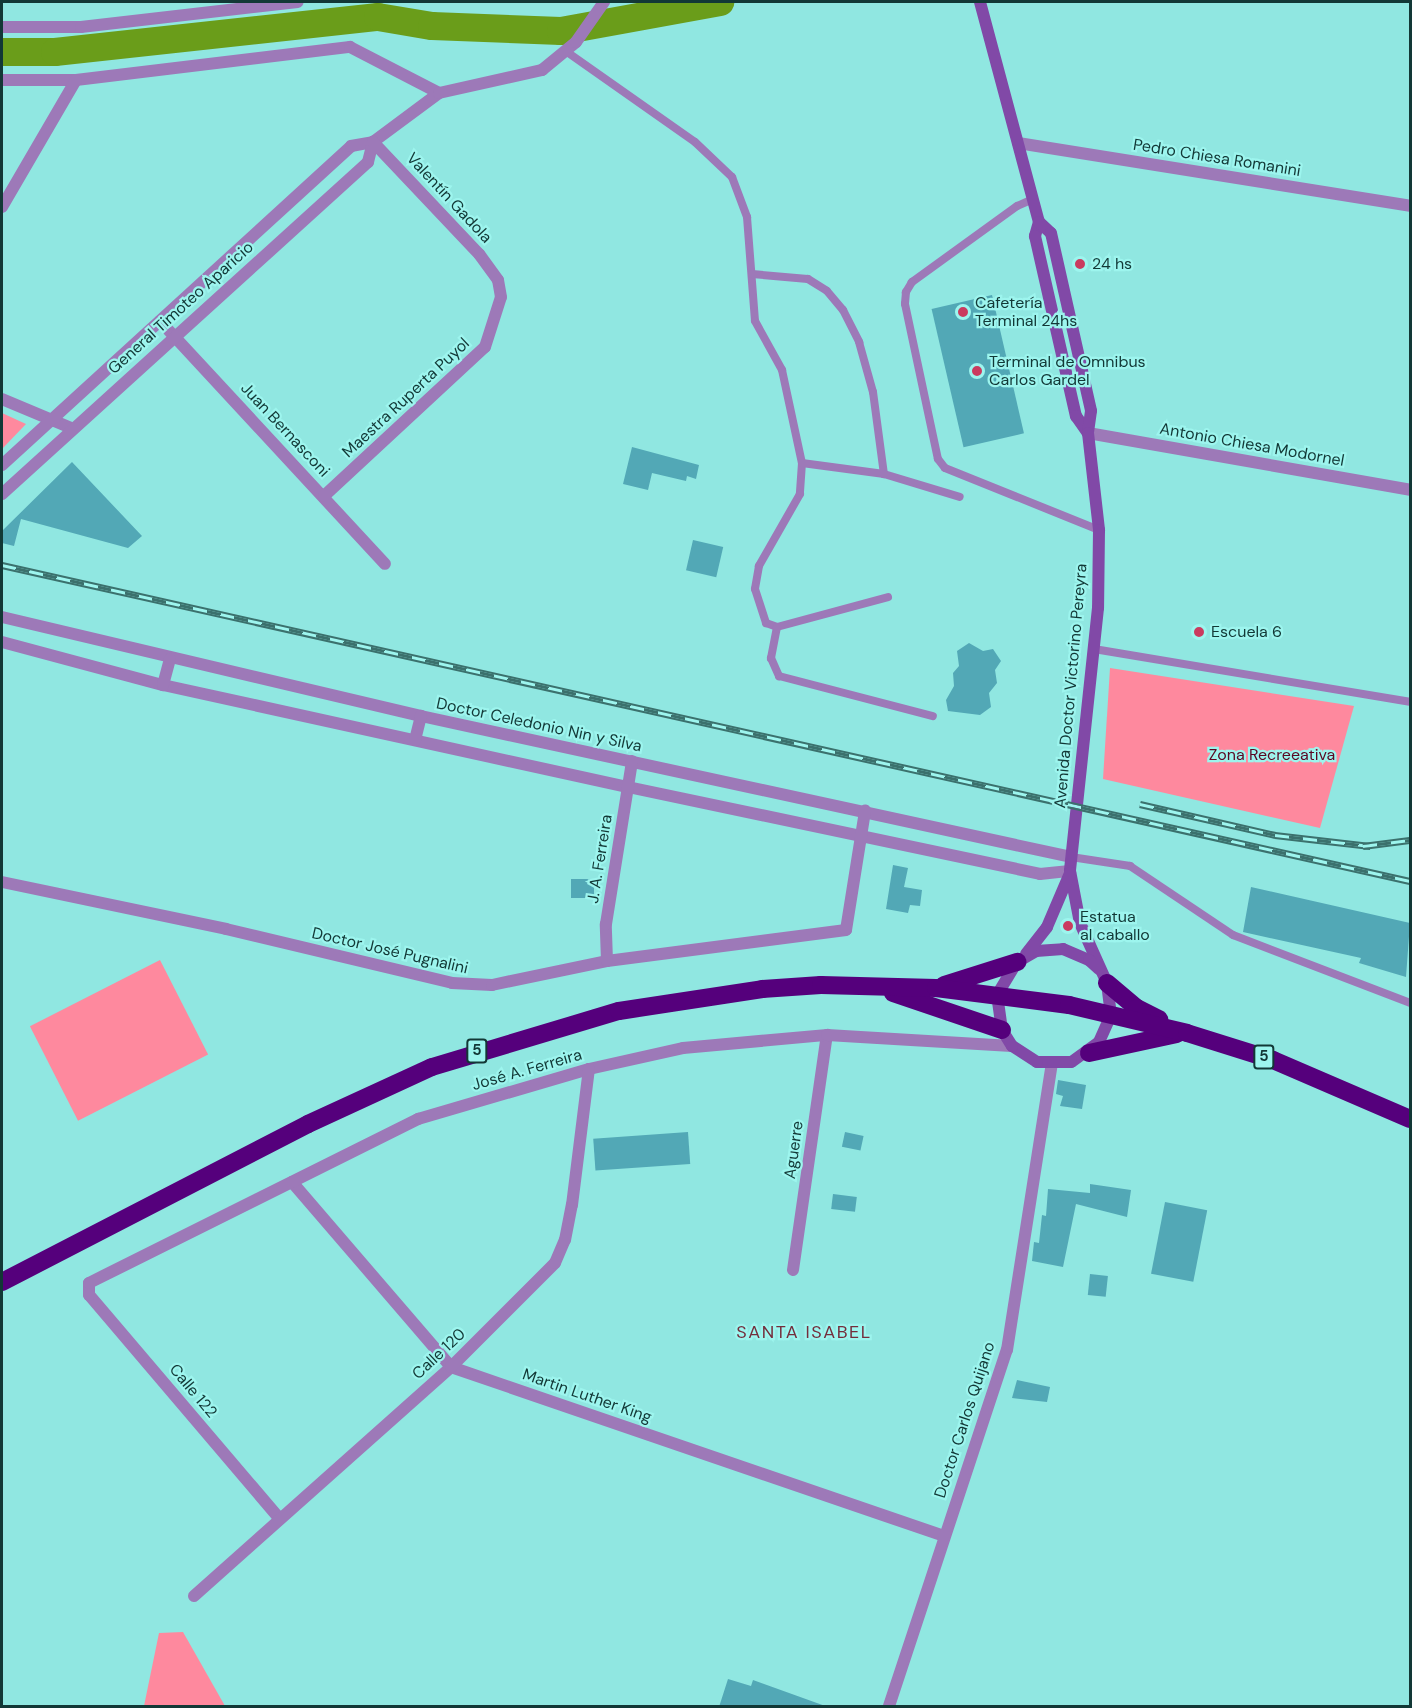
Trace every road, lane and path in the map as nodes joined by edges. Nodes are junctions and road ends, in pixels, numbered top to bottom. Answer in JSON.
{"nodes":[{"id":1,"x":298,"y":2,"type":"edge"},
{"id":2,"x":604,"y":2,"type":"edge"},
{"id":3,"x":980,"y":2,"type":"edge"},
{"id":4,"x":2,"y":27,"type":"edge"},
{"id":5,"x":567,"y":52,"type":"junction"},
{"id":6,"x":2,"y":80,"type":"edge"},
{"id":7,"x":76,"y":80,"type":"junction"},
{"id":8,"x":439,"y":93,"type":"junction"},
{"id":9,"x":373,"y":142,"type":"junction"},
{"id":10,"x":1018,"y":143,"type":"junction"},
{"id":11,"x":1033,"y":199,"type":"junction"},
{"id":12,"x":2,"y":207,"type":"edge"},
{"id":13,"x":1410,"y":207,"type":"edge"},
{"id":14,"x":752,"y":274,"type":"junction"},
{"id":15,"x":498,"y":280,"type":"joint"},
{"id":16,"x":160,"y":321,"type":"junction"},
{"id":17,"x":174,"y":337,"type":"junction"},
{"id":18,"x":2,"y":399,"type":"edge"},
{"id":19,"x":50,"y":420,"type":"junction"},
{"id":20,"x":71,"y":428,"type":"junction"},
{"id":21,"x":1088,"y":433,"type":"junction"},
{"id":22,"x":802,"y":463,"type":"junction"},
{"id":23,"x":2,"y":465,"type":"edge"},
{"id":24,"x":884,"y":474,"type":"junction"},
{"id":25,"x":1410,"y":490,"type":"edge"},
{"id":26,"x":2,"y":494,"type":"edge"},
{"id":27,"x":324,"y":496,"type":"junction"},
{"id":28,"x":960,"y":497,"type":"dead end"},
{"id":29,"x":1099,"y":530,"type":"junction"},
{"id":30,"x":385,"y":564,"type":"dead end"},
{"id":31,"x":888,"y":597,"type":"dead end"},
{"id":32,"x":2,"y":610,"type":"edge"},
{"id":33,"x":7,"y":618,"type":"edge"},
{"id":34,"x":777,"y":627,"type":"junction"},
{"id":35,"x":2,"y":642,"type":"edge"},
{"id":36,"x":1094,"y":649,"type":"junction"},
{"id":37,"x":170,"y":659,"type":"junction"},
{"id":38,"x":164,"y":685,"type":"junction"},
{"id":39,"x":1410,"y":702,"type":"edge"},
{"id":40,"x":421,"y":716,"type":"junction"},
{"id":41,"x":933,"y":716,"type":"dead end"},
{"id":42,"x":415,"y":740,"type":"junction"},
{"id":43,"x":632,"y":761,"type":"junction"},
{"id":44,"x":628,"y":787,"type":"junction"},
{"id":45,"x":865,"y":812,"type":"junction"},
{"id":46,"x":861,"y":836,"type":"junction"},
{"id":47,"x":1071,"y":857,"type":"junction"},
{"id":48,"x":1070,"y":871,"type":"junction"},
{"id":49,"x":2,"y":882,"type":"edge"},
{"id":50,"x":1020,"y":959,"type":"junction"},
{"id":51,"x":608,"y":961,"type":"junction"},
{"id":52,"x":1103,"y":976,"type":"junction"},
{"id":53,"x":874,"y":986,"type":"junction"},
{"id":54,"x":936,"y":988,"type":"junction"},
{"id":55,"x":997,"y":994,"type":"junction"},
{"id":56,"x":1410,"y":1003,"type":"edge"},
{"id":57,"x":1111,"y":1015,"type":"junction"},
{"id":58,"x":1187,"y":1033,"type":"junction"},
{"id":59,"x":827,"y":1035,"type":"junction"},
{"id":60,"x":1007,"y":1038,"type":"junction"},
{"id":61,"x":1089,"y":1053,"type":"junction"},
{"id":62,"x":1052,"y":1064,"type":"junction"},
{"id":63,"x":589,"y":1068,"type":"junction"},
{"id":64,"x":1410,"y":1119,"type":"edge"},
{"id":65,"x":292,"y":1182,"type":"junction"},
{"id":66,"x":793,"y":1270,"type":"dead end"},
{"id":67,"x":2,"y":1282,"type":"edge"},
{"id":68,"x":89,"y":1283,"type":"joint"},
{"id":69,"x":451,"y":1367,"type":"junction"},
{"id":70,"x":279,"y":1518,"type":"junction"},
{"id":71,"x":944,"y":1536,"type":"junction"},
{"id":72,"x":194,"y":1596,"type":"dead end"},
{"id":73,"x":889,"y":1707,"type":"edge"}],
"edges":[{"from":1,"to":4,"type":"street"},
{"from":2,"to":5,"type":"street","name":"General Timoteo Aparicio"},
{"from":3,"to":10,"type":"street","name":"Avenida Doctor Victorino Pereyra"},
{"from":5,"to":8,"type":"street","name":"General Timoteo Aparicio"},
{"from":5,"to":14,"type":"lane"},
{"from":6,"to":7,"type":"street"},
{"from":7,"to":8,"type":"street"},
{"from":7,"to":12,"type":"street"},
{"from":8,"to":9,"type":"street","name":"General Timoteo Aparicio"},
{"from":9,"to":15,"type":"street","name":"Valentín Gadola"},
{"from":9,"to":16,"type":"street","name":"General Timoteo Aparicio"},
{"from":9,"to":17,"type":"street","name":"General Timoteo Aparicio"},
{"from":10,"to":11,"type":"street","name":"Avenida Doctor Victorino Pereyra"},
{"from":10,"to":13,"type":"street","name":"Pedro Chiesa Romanini"},
{"from":11,"to":21,"type":"street","name":"Avenida Doctor Victorino Pereyra"},
{"from":11,"to":29,"type":"lane"},
{"from":14,"to":22,"type":"lane"},
{"from":14,"to":24,"type":"lane"},
{"from":15,"to":27,"type":"street","name":"Maestra Ruperta Puyol"},
{"from":16,"to":17,"type":"street","name":"Juan Bernasconi"},
{"from":16,"to":19,"type":"street","name":"General Timoteo Aparicio"},
{"from":17,"to":20,"type":"street","name":"General Timoteo Aparicio"},
{"from":17,"to":27,"type":"street","name":"Juan Bernasconi"},
{"from":18,"to":19,"type":"street"},
{"from":19,"to":20,"type":"street"},
{"from":19,"to":23,"type":"street","name":"General Timoteo Aparicio"},
{"from":20,"to":26,"type":"street","name":"General Timoteo Aparicio"},
{"from":21,"to":25,"type":"street","name":"Antonio Chiesa Modornel"},
{"from":21,"to":29,"type":"street","name":"Avenida Doctor Victorino Pereyra"},
{"from":22,"to":24,"type":"lane"},
{"from":22,"to":34,"type":"lane"},
{"from":24,"to":28,"type":"lane"},
{"from":27,"to":30,"type":"street","name":"Juan Bernasconi"},
{"from":29,"to":36,"type":"street","name":"Avenida Doctor Victorino Pereyra"},
{"from":31,"to":34,"type":"lane"},
{"from":32,"to":33,"type":"street"},
{"from":33,"to":37,"type":"street","name":"Doctor Celedonio Nin y Silva"},
{"from":34,"to":41,"type":"lane"},
{"from":35,"to":38,"type":"street"},
{"from":36,"to":39,"type":"lane"},
{"from":36,"to":47,"type":"street","name":"Avenida Doctor Victorino Pereyra"},
{"from":37,"to":38,"type":"street"},
{"from":37,"to":40,"type":"street","name":"Doctor Celedonio Nin y Silva"},
{"from":38,"to":42,"type":"street"},
{"from":40,"to":42,"type":"street"},
{"from":40,"to":43,"type":"street","name":"Doctor Celedonio Nin y Silva"},
{"from":42,"to":44,"type":"street"},
{"from":43,"to":44,"type":"street","name":"J. A. Ferreira"},
{"from":43,"to":45,"type":"street","name":"Doctor Celedonio Nin y Silva"},
{"from":44,"to":46,"type":"street"},
{"from":44,"to":51,"type":"street","name":"J. A. Ferreira"},
{"from":45,"to":46,"type":"street"},
{"from":45,"to":47,"type":"street","name":"Doctor Celedonio Nin y Silva"},
{"from":46,"to":48,"type":"street"},
{"from":46,"to":51,"type":"street","name":"Doctor José Pugnalini"},
{"from":47,"to":48,"type":"street","name":"Avenida Doctor Victorino Pereyra"},
{"from":47,"to":56,"type":"lane"},
{"from":48,"to":50,"type":"street"},
{"from":48,"to":52,"type":"street"},
{"from":49,"to":51,"type":"street","name":"Doctor José Pugnalini"},
{"from":50,"to":52,"type":"street"},
{"from":50,"to":54,"type":"highway"},
{"from":50,"to":55,"type":"street"},
{"from":52,"to":57,"type":"street"},
{"from":52,"to":58,"type":"highway"},
{"from":53,"to":54,"type":"highway","number":"5"},
{"from":53,"to":60,"type":"highway"},
{"from":53,"to":67,"type":"highway","number":"5"},
{"from":54,"to":55,"type":"highway","number":"5"},
{"from":55,"to":57,"type":"highway","number":"5"},
{"from":55,"to":60,"type":"street"},
{"from":57,"to":58,"type":"highway","number":"5"},
{"from":57,"to":61,"type":"street"},
{"from":58,"to":61,"type":"highway"},
{"from":58,"to":64,"type":"highway","number":"5"},
{"from":59,"to":60,"type":"street","name":"José A. Ferreira"},
{"from":59,"to":63,"type":"street","name":"José A. Ferreira"},
{"from":59,"to":66,"type":"street","name":"Aguerre"},
{"from":60,"to":62,"type":"street"},
{"from":61,"to":62,"type":"street"},
{"from":62,"to":71,"type":"street","name":"Doctor Carlos Quijano"},
{"from":63,"to":65,"type":"street","name":"José A. Ferreira"},
{"from":63,"to":69,"type":"street","name":"Calle 120"},
{"from":65,"to":68,"type":"street","name":"José A. Ferreira"},
{"from":65,"to":69,"type":"street"},
{"from":68,"to":70,"type":"street","name":"Calle 122"},
{"from":69,"to":70,"type":"street","name":"Calle 120"},
{"from":69,"to":71,"type":"street","name":"Martin Luther King"},
{"from":70,"to":72,"type":"street","name":"Calle 120"},
{"from":71,"to":73,"type":"street","name":"Doctor Carlos Quijano"}]}
